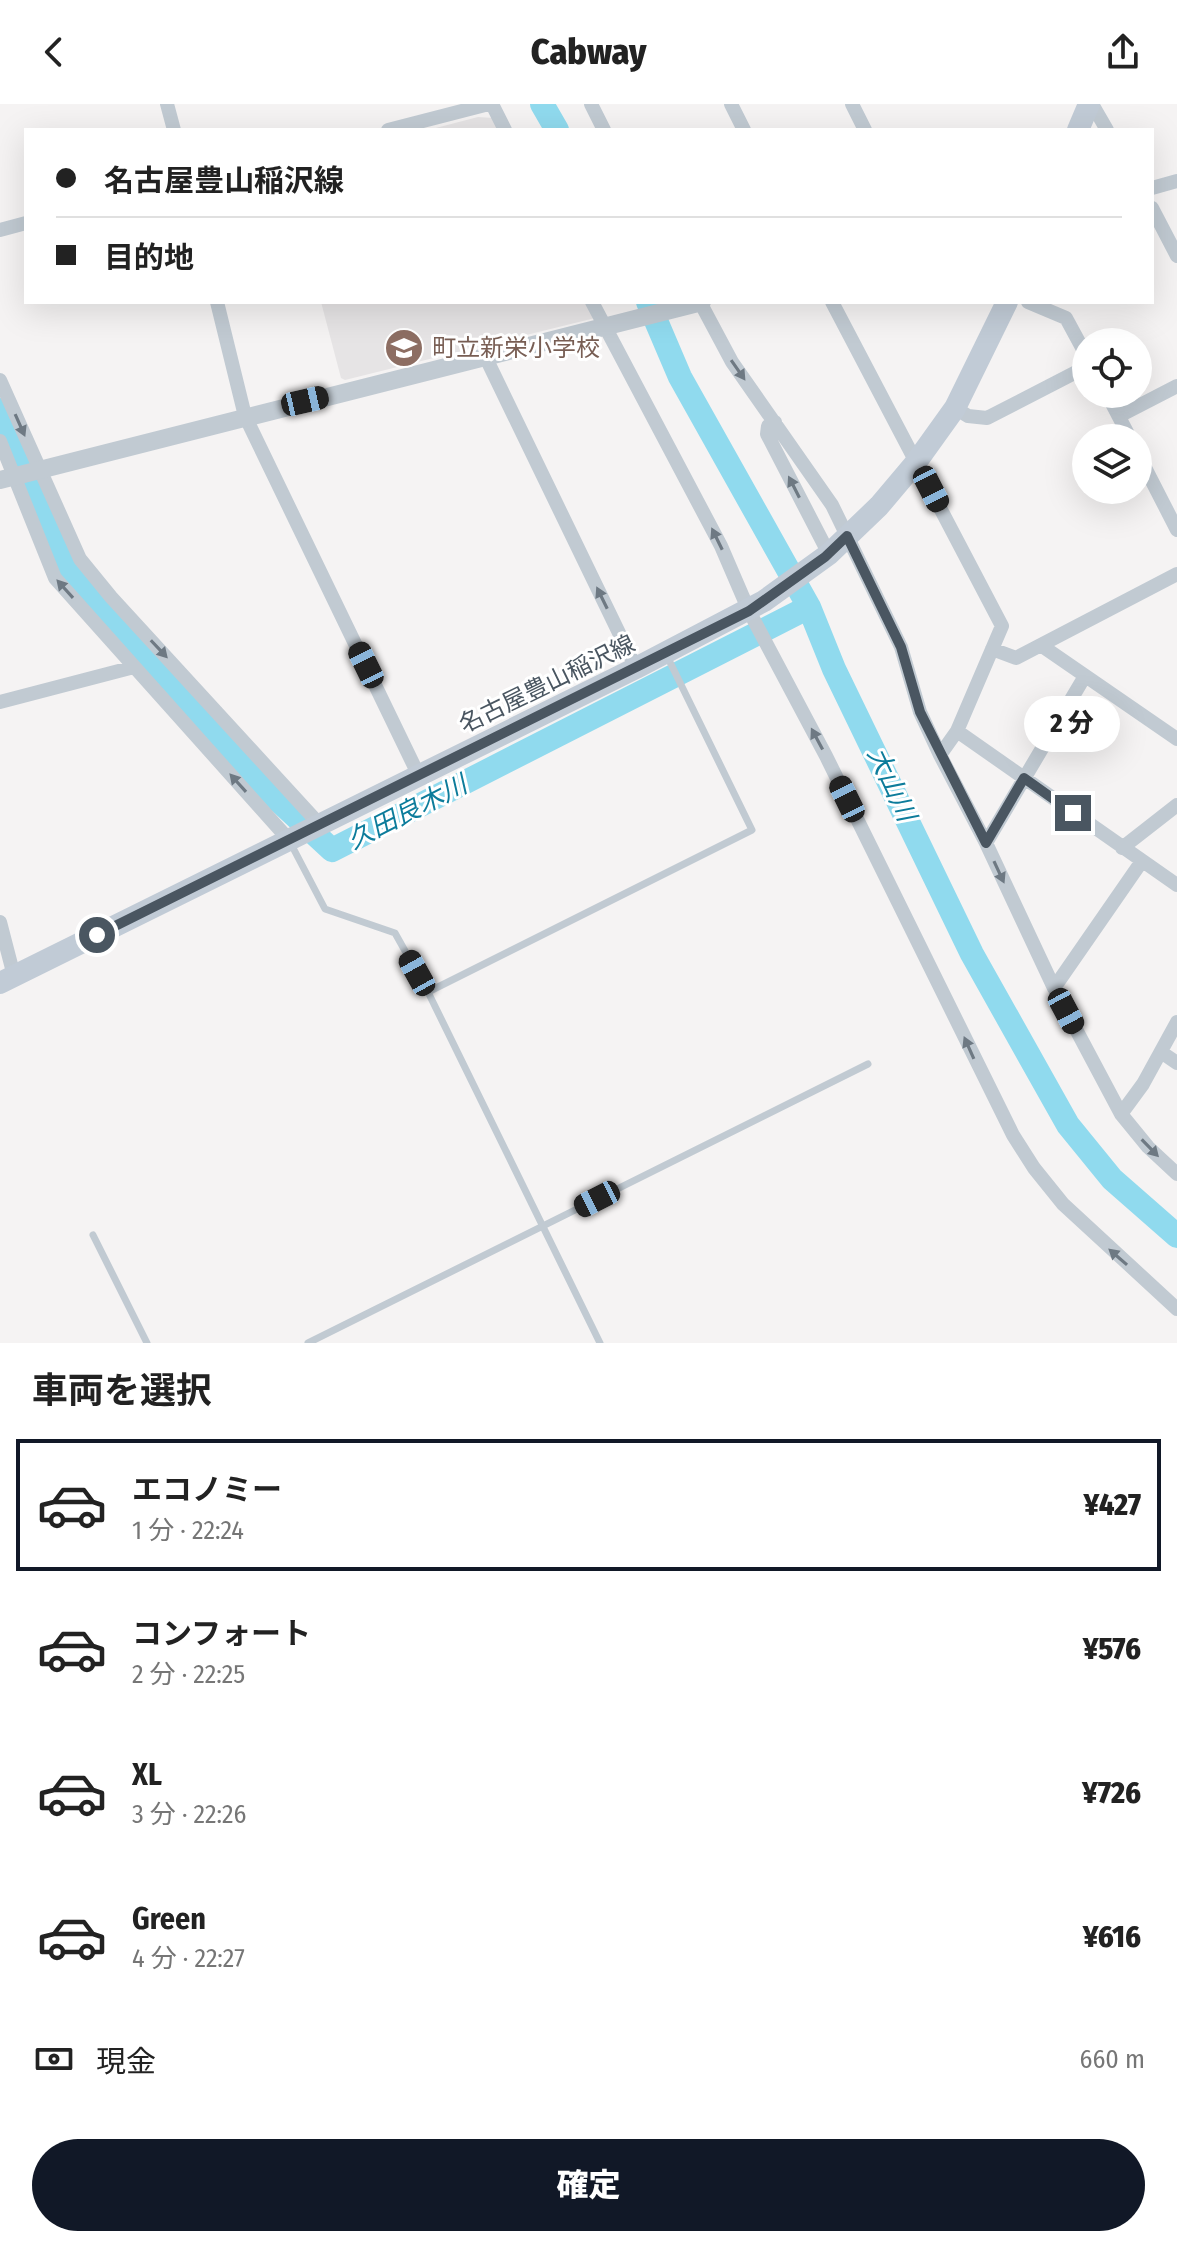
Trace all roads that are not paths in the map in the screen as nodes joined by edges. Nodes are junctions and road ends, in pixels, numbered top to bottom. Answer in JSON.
{"nodes":[{"id":1,"x":167,"y":104,"type":"edge"},
{"id":2,"x":490,"y":104,"type":"edge"},
{"id":3,"x":591,"y":104,"type":"edge"},
{"id":4,"x":731,"y":104,"type":"edge"},
{"id":5,"x":852,"y":104,"type":"edge"},
{"id":6,"x":1090,"y":104,"type":"edge"},
{"id":7,"x":173,"y":128,"type":"edge"},
{"id":8,"x":396,"y":128,"type":"edge"},
{"id":9,"x":504,"y":128,"type":"edge"},
{"id":10,"x":603,"y":128,"type":"edge"},
{"id":11,"x":743,"y":128,"type":"edge"},
{"id":12,"x":864,"y":128,"type":"edge"},
{"id":13,"x":1079,"y":128,"type":"edge"},
{"id":14,"x":1106,"y":128,"type":"edge"},
{"id":15,"x":1177,"y":181,"type":"edge"},
{"id":16,"x":1154,"y":187,"type":"edge"},
{"id":17,"x":1154,"y":212,"type":"edge"},
{"id":18,"x":24,"y":224,"type":"edge"},
{"id":19,"x":0,"y":230,"type":"edge"},
{"id":20,"x":1177,"y":256,"type":"edge"},
{"id":21,"x":217,"y":304,"type":"edge"},
{"id":22,"x":593,"y":304,"type":"edge"},
{"id":23,"x":695,"y":304,"type":"edge"},
{"id":24,"x":700,"y":304,"type":"edge"},
{"id":25,"x":833,"y":304,"type":"edge"},
{"id":26,"x":1006,"y":304,"type":"edge"},
{"id":27,"x":1033,"y":304,"type":"edge"},
{"id":28,"x":604,"y":327,"type":"junction"},
{"id":29,"x":1072,"y":329,"type":"edge"},
{"id":30,"x":486,"y":358,"type":"junction"},
{"id":31,"x":1072,"y":374,"type":"edge"},
{"id":32,"x":0,"y":380,"type":"edge"},
{"id":33,"x":1177,"y":386,"type":"edge"},
{"id":34,"x":955,"y":408,"type":"junction"},
{"id":35,"x":1115,"y":408,"type":"edge"},
{"id":36,"x":245,"y":416,"type":"junction"},
{"id":37,"x":1119,"y":416,"type":"junction"},
{"id":38,"x":775,"y":422,"type":"junction"},
{"id":39,"x":1123,"y":424,"type":"edge"},
{"id":40,"x":0,"y":441,"type":"edge"},
{"id":41,"x":917,"y":461,"type":"junction"},
{"id":42,"x":40,"y":469,"type":"junction"},
{"id":43,"x":9,"y":477,"type":"edge"},
{"id":44,"x":1152,"y":481,"type":"edge"},
{"id":45,"x":1177,"y":530,"type":"edge"},
{"id":46,"x":847,"y":536,"type":"junction"},
{"id":47,"x":827,"y":556,"type":"junction"},
{"id":48,"x":1177,"y":574,"type":"edge"},
{"id":49,"x":757,"y":612,"type":"junction"},
{"id":50,"x":1042,"y":646,"type":"junction"},
{"id":51,"x":992,"y":649,"type":"junction"},
{"id":52,"x":668,"y":657,"type":"junction"},
{"id":53,"x":134,"y":667,"type":"junction"},
{"id":54,"x":636,"y":668,"type":"junction"},
{"id":55,"x":1085,"y":676,"type":"junction"},
{"id":56,"x":0,"y":702,"type":"edge"},
{"id":57,"x":957,"y":731,"type":"junction"},
{"id":58,"x":1177,"y":739,"type":"edge"},
{"id":59,"x":940,"y":755,"type":"junction"},
{"id":60,"x":419,"y":776,"type":"junction"},
{"id":61,"x":1024,"y":778,"type":"junction"},
{"id":62,"x":1177,"y":805,"type":"edge"},
{"id":63,"x":320,"y":826,"type":"junction"},
{"id":64,"x":290,"y":841,"type":"junction"},
{"id":65,"x":986,"y":843,"type":"junction"},
{"id":66,"x":1122,"y":848,"type":"junction"},
{"id":67,"x":1142,"y":861,"type":"junction"},
{"id":68,"x":1177,"y":885,"type":"edge"},
{"id":69,"x":0,"y":922,"type":"edge"},
{"id":70,"x":7,"y":980,"type":"edge"},
{"id":71,"x":1054,"y":988,"type":"junction"},
{"id":72,"x":428,"y":992,"type":"junction"},
{"id":73,"x":1177,"y":1022,"type":"edge"},
{"id":74,"x":1161,"y":1052,"type":"junction"},
{"id":75,"x":1177,"y":1063,"type":"edge"},
{"id":76,"x":868,"y":1064,"type":"dead end"},
{"id":77,"x":1121,"y":1114,"type":"junction"},
{"id":78,"x":1177,"y":1174,"type":"edge"},
{"id":79,"x":543,"y":1226,"type":"junction"},
{"id":80,"x":93,"y":1235,"type":"dead end"},
{"id":81,"x":1177,"y":1309,"type":"edge"},
{"id":82,"x":147,"y":1343,"type":"edge"},
{"id":83,"x":308,"y":1343,"type":"edge"},
{"id":84,"x":600,"y":1343,"type":"edge"}],
"edges":[{"from":1,"to":7,"type":"street"},
{"from":2,"to":8,"type":"street"},
{"from":2,"to":9,"type":"street"},
{"from":3,"to":10,"type":"street"},
{"from":4,"to":11,"type":"street"},
{"from":5,"to":12,"type":"street"},
{"from":6,"to":13,"type":"main road"},
{"from":6,"to":14,"type":"street"},
{"from":15,"to":16,"type":"street"},
{"from":17,"to":20,"type":"street"},
{"from":18,"to":19,"type":"street"},
{"from":21,"to":36,"type":"street"},
{"from":22,"to":28,"type":"street"},
{"from":23,"to":28,"type":"street"},
{"from":24,"to":38,"type":"street","one_way":true},
{"from":25,"to":41,"type":"street"},
{"from":26,"to":34,"type":"main road","name":"名古屋豊山稲沢線"},
{"from":27,"to":29,"type":"street"},
{"from":28,"to":30,"type":"street"},
{"from":49,"to":28,"type":"street","one_way":true},
{"from":30,"to":36,"type":"street"},
{"from":54,"to":30,"type":"street","one_way":true},
{"from":31,"to":34,"type":"street"},
{"from":32,"to":42,"type":"street","one_way":true},
{"from":33,"to":37,"type":"street"},
{"from":34,"to":41,"type":"main road","name":"名古屋豊山稲沢線"},
{"from":35,"to":37,"type":"street"},
{"from":36,"to":42,"type":"street"},
{"from":36,"to":60,"type":"street"},
{"from":37,"to":39,"type":"street"},
{"from":38,"to":46,"type":"street"},
{"from":47,"to":38,"type":"street","one_way":true},
{"from":40,"to":43,"type":"street"},
{"from":41,"to":46,"type":"main road","name":"名古屋豊山稲沢線"},
{"from":41,"to":51,"type":"street"},
{"from":42,"to":43,"type":"street"},
{"from":42,"to":63,"type":"street","one_way":true},
{"from":53,"to":43,"type":"street","one_way":true},
{"from":44,"to":45,"type":"street"},
{"from":46,"to":47,"type":"main road","name":"名古屋豊山稲沢線"},
{"from":46,"to":59,"type":"street"},
{"from":47,"to":49,"type":"main road","name":"名古屋豊山稲沢線"},
{"from":48,"to":50,"type":"street"},
{"from":49,"to":52,"type":"main road","name":"名古屋豊山稲沢線"},
{"from":81,"to":49,"type":"street","one_way":true},
{"from":50,"to":51,"type":"street"},
{"from":50,"to":55,"type":"street"},
{"from":51,"to":57,"type":"street"},
{"from":52,"to":54,"type":"main road","name":"名古屋豊山稲沢線"},
{"from":52,"to":72,"type":"lane"},
{"from":53,"to":56,"type":"street"},
{"from":64,"to":53,"type":"street","one_way":true},
{"from":54,"to":60,"type":"main road","name":"名古屋豊山稲沢線"},
{"from":55,"to":58,"type":"street"},
{"from":55,"to":61,"type":"street"},
{"from":57,"to":59,"type":"street"},
{"from":57,"to":61,"type":"street"},
{"from":59,"to":65,"type":"street"},
{"from":60,"to":63,"type":"main road","name":"名古屋豊山稲沢線"},
{"from":61,"to":65,"type":"street"},
{"from":61,"to":66,"type":"street"},
{"from":62,"to":66,"type":"street"},
{"from":63,"to":64,"type":"main road","name":"名古屋豊山稲沢線"},
{"from":64,"to":70,"type":"main road","name":"名古屋豊山稲沢線"},
{"from":64,"to":72,"type":"lane"},
{"from":65,"to":71,"type":"street","one_way":true},
{"from":66,"to":67,"type":"street"},
{"from":67,"to":68,"type":"street"},
{"from":67,"to":71,"type":"street"},
{"from":69,"to":70,"type":"street"},
{"from":71,"to":77,"type":"street"},
{"from":72,"to":79,"type":"lane"},
{"from":73,"to":74,"type":"street"},
{"from":74,"to":75,"type":"street"},
{"from":74,"to":77,"type":"street"},
{"from":76,"to":79,"type":"lane"},
{"from":77,"to":78,"type":"street","one_way":true},
{"from":79,"to":83,"type":"lane"},
{"from":79,"to":84,"type":"lane"},
{"from":80,"to":82,"type":"lane"}]}
